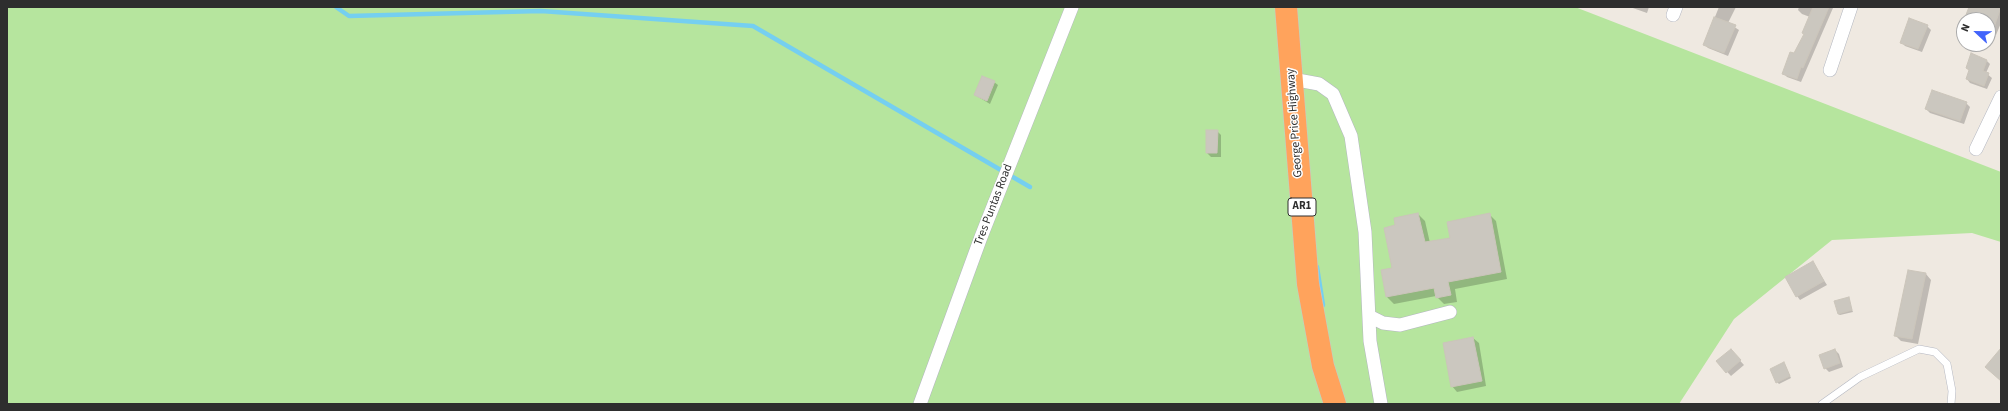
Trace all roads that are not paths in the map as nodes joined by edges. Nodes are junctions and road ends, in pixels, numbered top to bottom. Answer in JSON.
{"nodes":[{"id":1,"x":1072,"y":7,"type":"edge"},
{"id":2,"x":1286,"y":7,"type":"edge"},
{"id":3,"x":1851,"y":7,"type":"edge"},
{"id":4,"x":1830,"y":70,"type":"dead end"},
{"id":5,"x":1292,"y":79,"type":"junction"},
{"id":6,"x":2001,"y":97,"type":"edge"},
{"id":7,"x":1976,"y":149,"type":"dead end"},
{"id":8,"x":1450,"y":312,"type":"dead end"},
{"id":9,"x":1369,"y":316,"type":"junction"},
{"id":10,"x":920,"y":404,"type":"edge"},
{"id":11,"x":1335,"y":404,"type":"edge"},
{"id":12,"x":1381,"y":404,"type":"edge"},
{"id":13,"x":1822,"y":404,"type":"edge"},
{"id":14,"x":1951,"y":404,"type":"edge"}],
"edges":[{"from":1,"to":10,"type":"street","name":"Tres Puntas Road"},
{"from":2,"to":5,"type":"highway","name":"George Price Highway","number":"AR1"},
{"from":3,"to":4,"type":"street"},
{"from":5,"to":9,"type":"street"},
{"from":5,"to":11,"type":"highway","name":"George Price Highway","number":"AR1"},
{"from":6,"to":7,"type":"street"},
{"from":8,"to":9,"type":"street"},
{"from":9,"to":12,"type":"street"},
{"from":13,"to":14,"type":"lane"}]}
